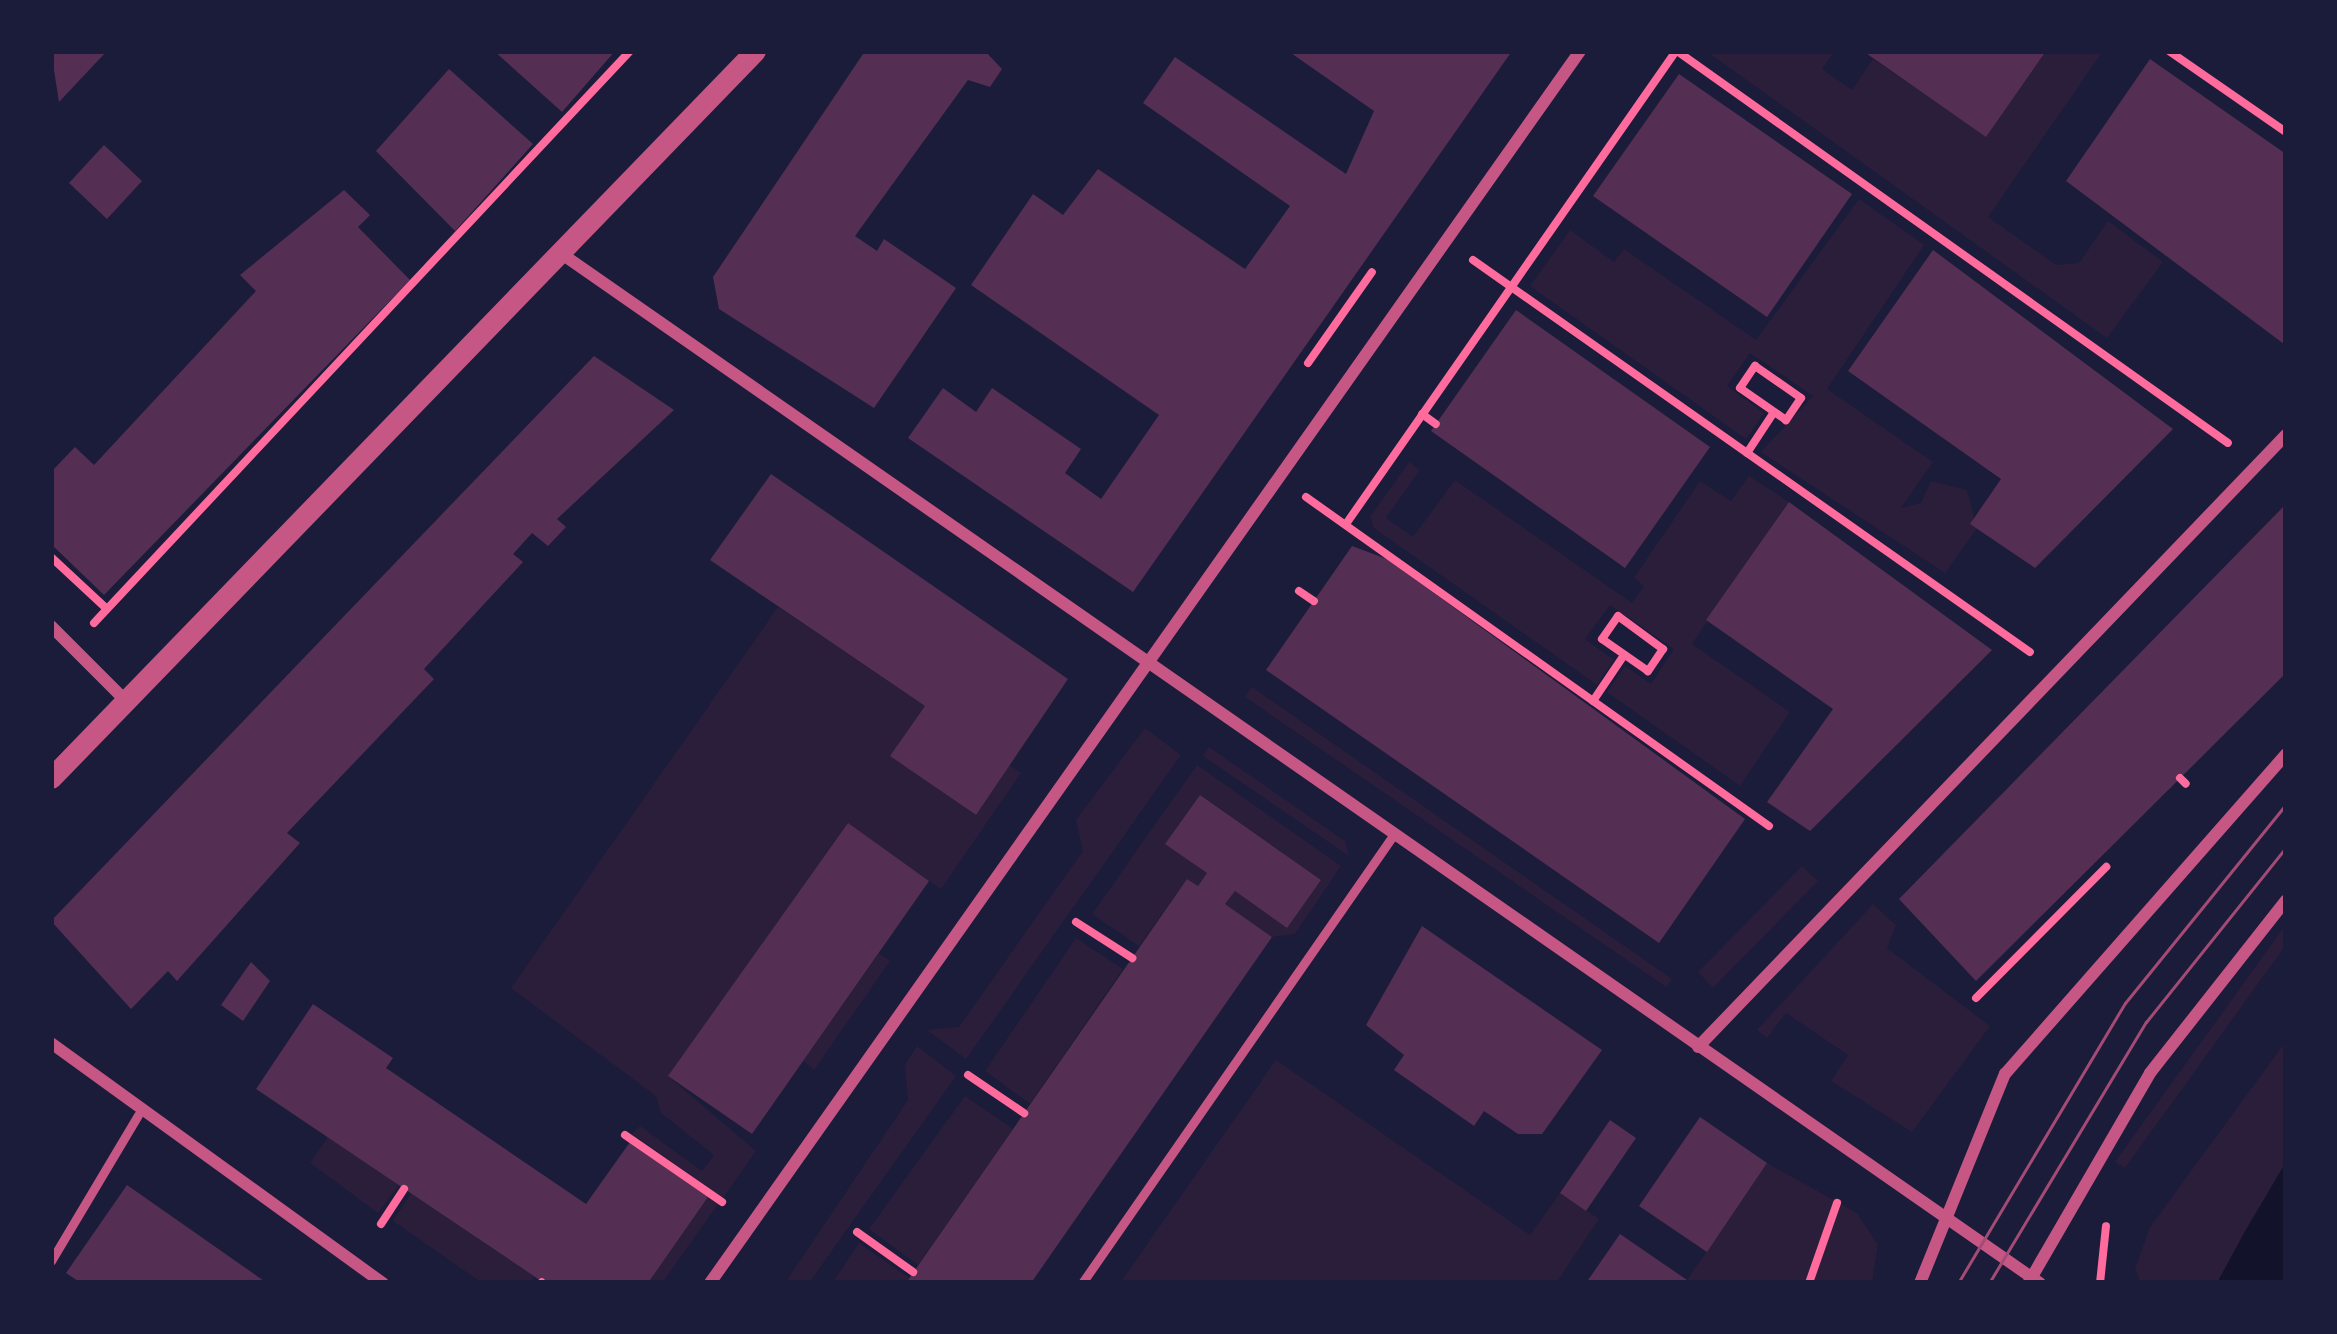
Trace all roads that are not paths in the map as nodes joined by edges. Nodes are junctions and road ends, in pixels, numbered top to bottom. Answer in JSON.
{"nodes":[{"id":1,"x":755,"y":51,"type":"edge"},
{"id":2,"x":1580,"y":51,"type":"edge"},
{"id":3,"x":562,"y":254,"type":"junction"},
{"id":4,"x":2286,"y":435,"type":"edge"},
{"id":5,"x":51,"y":626,"type":"edge"},
{"id":6,"x":1147,"y":668,"type":"junction"},
{"id":7,"x":126,"y":701,"type":"junction"},
{"id":8,"x":2286,"y":754,"type":"edge"},
{"id":9,"x":51,"y":778,"type":"edge"},
{"id":10,"x":1392,"y":837,"type":"junction"},
{"id":11,"x":2286,"y":900,"type":"edge"},
{"id":12,"x":51,"y":1043,"type":"edge"},
{"id":13,"x":1699,"y":1047,"type":"junction"},
{"id":14,"x":137,"y":1115,"type":"junction"},
{"id":15,"x":1947,"y":1216,"type":"junction"},
{"id":16,"x":51,"y":1261,"type":"edge"},
{"id":17,"x":2033,"y":1281,"type":"edge"},
{"id":18,"x":383,"y":1283,"type":"edge"},
{"id":19,"x":710,"y":1283,"type":"edge"},
{"id":20,"x":1082,"y":1283,"type":"edge"},
{"id":21,"x":1920,"y":1283,"type":"edge"}],
"edges":[{"from":1,"to":3,"type":"street"},
{"from":2,"to":6,"type":"street"},
{"from":3,"to":6,"type":"street"},
{"from":3,"to":7,"type":"street"},
{"from":4,"to":13,"type":"street"},
{"from":5,"to":7,"type":"street"},
{"from":6,"to":10,"type":"street"},
{"from":6,"to":19,"type":"street"},
{"from":7,"to":9,"type":"street"},
{"from":8,"to":15,"type":"street"},
{"from":10,"to":13,"type":"street"},
{"from":10,"to":20,"type":"lane"},
{"from":11,"to":17,"type":"street"},
{"from":12,"to":14,"type":"street"},
{"from":13,"to":15,"type":"street"},
{"from":14,"to":16,"type":"lane"},
{"from":14,"to":18,"type":"street"},
{"from":15,"to":17,"type":"street"},
{"from":15,"to":21,"type":"street"}]}
